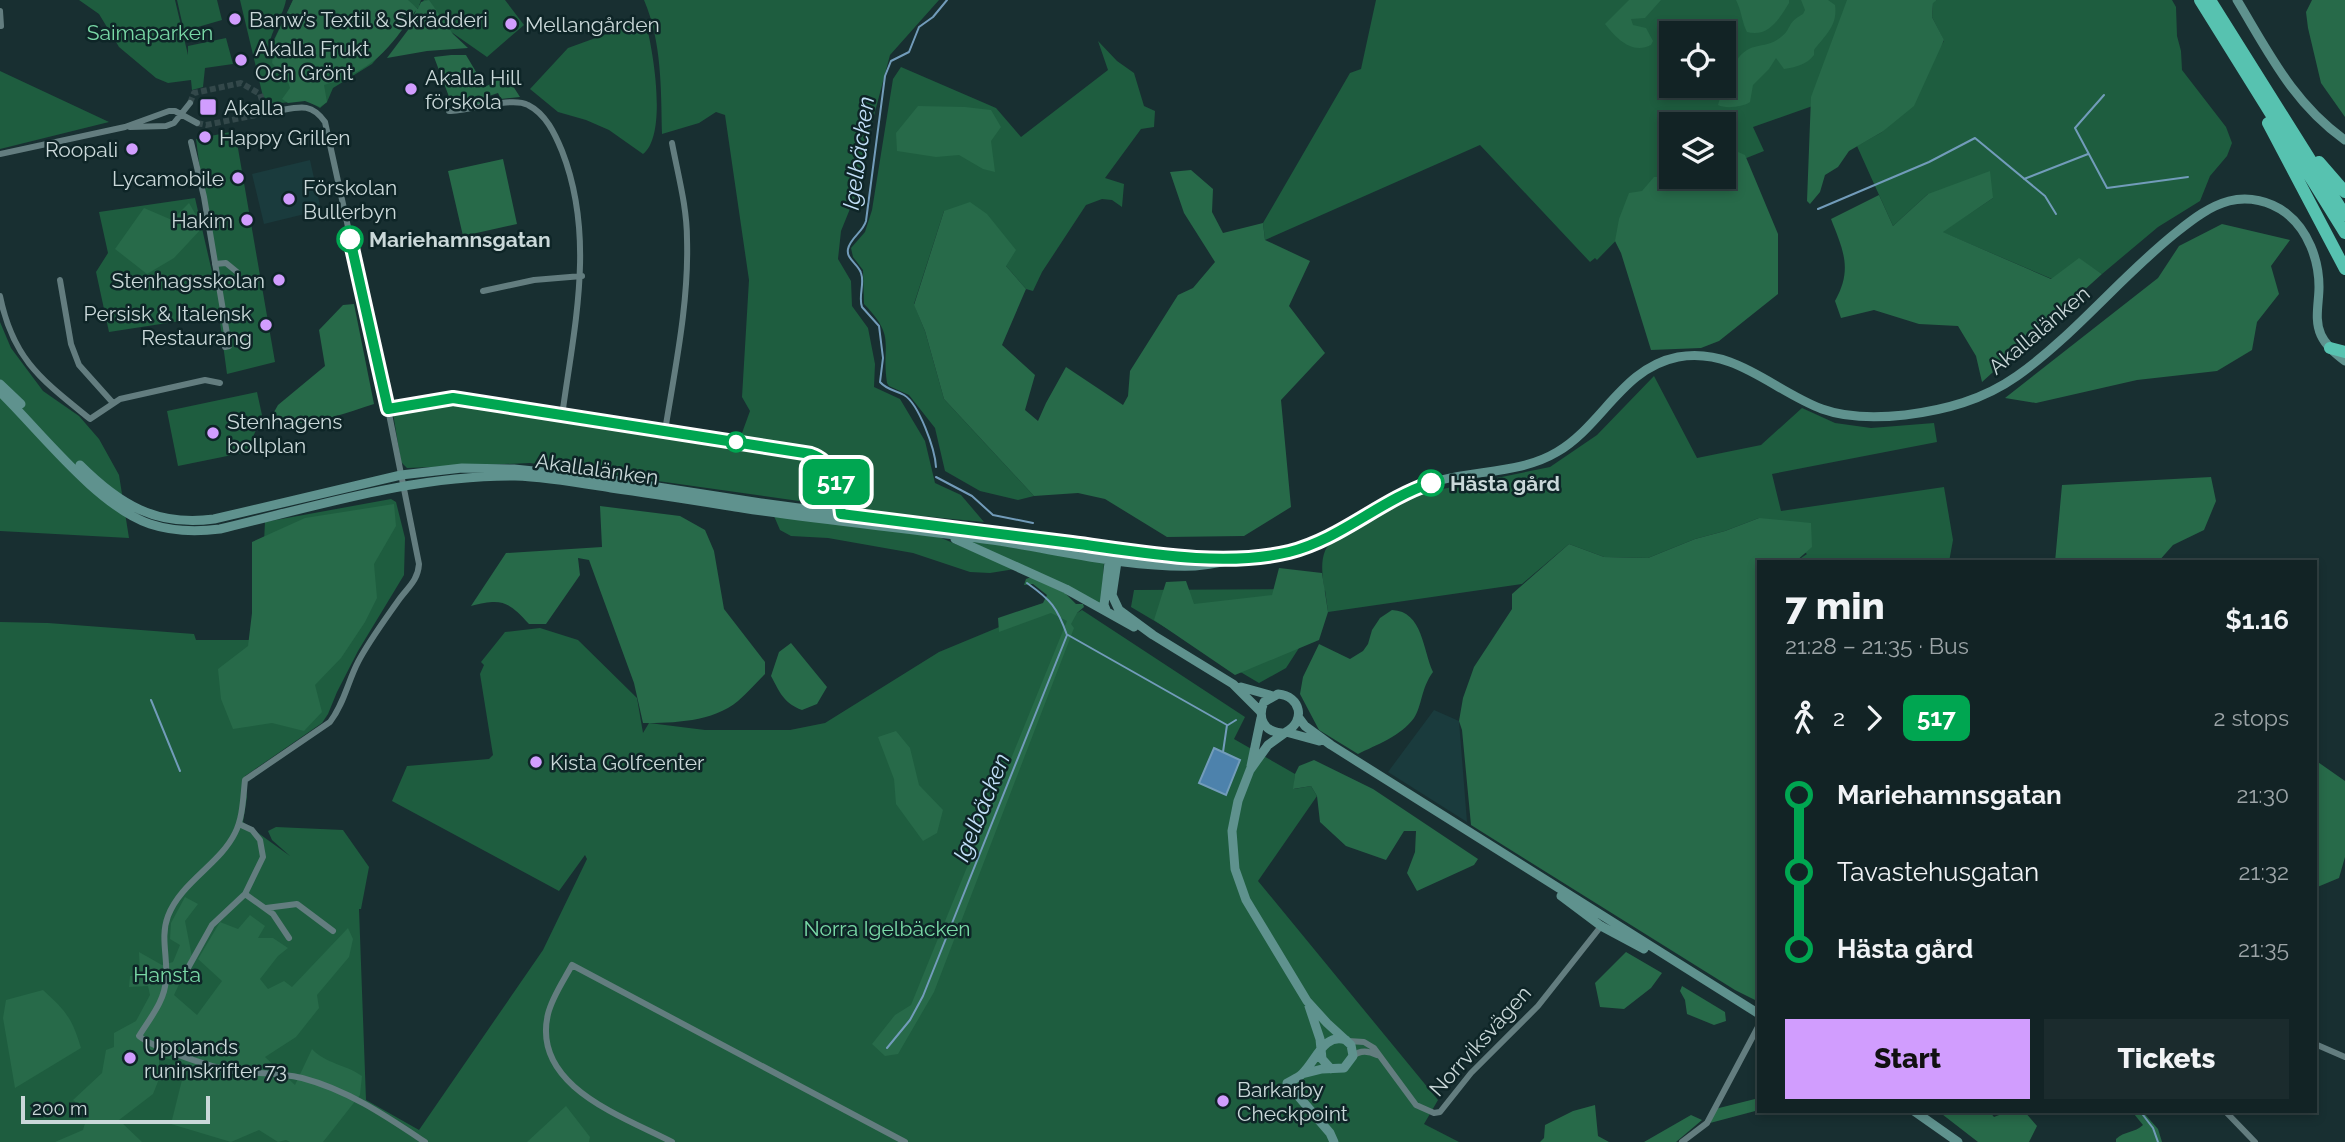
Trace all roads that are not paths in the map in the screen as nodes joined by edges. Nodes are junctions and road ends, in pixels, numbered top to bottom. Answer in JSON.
{"nodes":[{"id":1,"x":2200,"y":0,"type":"edge"},
{"id":2,"x":2210,"y":0,"type":"edge"},
{"id":3,"x":2237,"y":0,"type":"edge"},
{"id":4,"x":0,"y":11,"type":"edge"},
{"id":5,"x":1,"y":26,"type":"edge"},
{"id":6,"x":2242,"y":69,"type":"junction"},
{"id":7,"x":190,"y":103,"type":"tunnel mouth"},
{"id":8,"x":277,"y":111,"type":"tunnel mouth"},
{"id":9,"x":449,"y":111,"type":"dead end"},
{"id":10,"x":181,"y":114,"type":"junction"},
{"id":11,"x":197,"y":123,"type":"tunnel mouth"},
{"id":12,"x":125,"y":127,"type":"junction"},
{"id":13,"x":2294,"y":132,"type":"junction"},
{"id":14,"x":2345,"y":140,"type":"edge"},
{"id":15,"x":191,"y":142,"type":"dead end"},
{"id":16,"x":672,"y":143,"type":"dead end"},
{"id":17,"x":0,"y":155,"type":"edge"},
{"id":18,"x":2345,"y":192,"type":"edge"},
{"id":19,"x":2345,"y":215,"type":"edge"},
{"id":20,"x":2345,"y":233,"type":"edge"},
{"id":21,"x":215,"y":264,"type":"junction"},
{"id":22,"x":2345,"y":269,"type":"edge"},
{"id":23,"x":237,"y":272,"type":"dead end"},
{"id":24,"x":582,"y":275,"type":"junction"},
{"id":25,"x":60,"y":280,"type":"dead end"},
{"id":26,"x":483,"y":291,"type":"dead end"},
{"id":27,"x":0,"y":296,"type":"edge"},
{"id":28,"x":225,"y":347,"type":"dead end"},
{"id":29,"x":2330,"y":348,"type":"joint"},
{"id":30,"x":2345,"y":356,"type":"edge"},
{"id":31,"x":220,"y":383,"type":"dead end"},
{"id":32,"x":0,"y":384,"type":"edge"},
{"id":33,"x":0,"y":391,"type":"edge"},
{"id":34,"x":113,"y":403,"type":"junction"},
{"id":35,"x":388,"y":409,"type":"junction"},
{"id":36,"x":562,"y":416,"type":"junction"},
{"id":37,"x":665,"y":431,"type":"junction"},
{"id":38,"x":401,"y":475,"type":"junction"},
{"id":39,"x":403,"y":486,"type":"junction"},
{"id":40,"x":841,"y":518,"type":"junction"},
{"id":41,"x":944,"y":534,"type":"junction"},
{"id":42,"x":1114,"y":555,"type":"junction"},
{"id":43,"x":1108,"y":614,"type":"junction"},
{"id":44,"x":1153,"y":635,"type":"junction"},
{"id":45,"x":1233,"y":684,"type":"junction"},
{"id":46,"x":1273,"y":696,"type":"junction"},
{"id":47,"x":1261,"y":714,"type":"junction"},
{"id":48,"x":1299,"y":718,"type":"junction"},
{"id":49,"x":1284,"y":733,"type":"junction"},
{"id":50,"x":1331,"y":745,"type":"junction"},
{"id":51,"x":1250,"y":770,"type":"junction"},
{"id":52,"x":239,"y":824,"type":"junction"},
{"id":53,"x":1506,"y":856,"type":"junction"},
{"id":54,"x":1560,"y":889,"type":"junction"},
{"id":55,"x":245,"y":894,"type":"junction"},
{"id":56,"x":266,"y":908,"type":"junction"},
{"id":57,"x":1604,"y":922,"type":"junction"},
{"id":58,"x":333,"y":931,"type":"dead end"},
{"id":59,"x":289,"y":938,"type":"dead end"},
{"id":60,"x":1645,"y":943,"type":"junction"},
{"id":61,"x":188,"y":968,"type":"dead end"},
{"id":62,"x":1707,"y":982,"type":"junction"},
{"id":63,"x":1307,"y":1001,"type":"junction"},
{"id":64,"x":1757,"y":1013,"type":"edge"},
{"id":65,"x":1757,"y":1029,"type":"edge"},
{"id":66,"x":1348,"y":1041,"type":"junction"},
{"id":67,"x":2317,"y":1045,"type":"edge"},
{"id":68,"x":1322,"y":1049,"type":"junction"},
{"id":69,"x":1353,"y":1056,"type":"junction"},
{"id":70,"x":1378,"y":1056,"type":"junction"},
{"id":71,"x":2345,"y":1057,"type":"edge"},
{"id":72,"x":1333,"y":1069,"type":"junction"},
{"id":73,"x":1302,"y":1074,"type":"junction"},
{"id":74,"x":1917,"y":1113,"type":"edge"},
{"id":75,"x":2227,"y":1113,"type":"edge"},
{"id":76,"x":425,"y":1142,"type":"edge"},
{"id":77,"x":673,"y":1142,"type":"edge"},
{"id":78,"x":905,"y":1142,"type":"edge"},
{"id":79,"x":1334,"y":1142,"type":"edge"},
{"id":80,"x":1682,"y":1142,"type":"edge"},
{"id":81,"x":1958,"y":1142,"type":"edge"},
{"id":82,"x":2255,"y":1142,"type":"edge"}],
"edges":[{"from":1,"to":6,"type":"highway"},
{"from":2,"to":13,"type":"highway"},
{"from":3,"to":14,"type":"main road"},
{"from":4,"to":5,"type":"street"},
{"from":6,"to":20,"type":"highway"},
{"from":6,"to":22,"type":"highway"},
{"from":7,"to":10,"type":"street"},
{"from":8,"to":35,"type":"street"},
{"from":9,"to":24,"type":"street"},
{"from":10,"to":11,"type":"street"},
{"from":10,"to":12,"type":"street"},
{"from":10,"to":12,"type":"street"},
{"from":12,"to":17,"type":"street"},
{"from":13,"to":18,"type":"highway"},
{"from":13,"to":19,"type":"highway"},
{"from":15,"to":21,"type":"street"},
{"from":16,"to":37,"type":"street"},
{"from":21,"to":23,"type":"street"},
{"from":21,"to":28,"type":"street"},
{"from":24,"to":26,"type":"street"},
{"from":24,"to":36,"type":"street"},
{"from":25,"to":34,"type":"street"},
{"from":27,"to":34,"type":"street"},
{"from":29,"to":30,"type":"highway"},
{"from":29,"to":42,"type":"main road","name":"Akallalänken"},
{"from":31,"to":34,"type":"street"},
{"from":32,"to":38,"type":"main road","name":"Akallalänken"},
{"from":33,"to":39,"type":"main road","name":"Akallalänken"},
{"from":35,"to":36,"type":"street"},
{"from":35,"to":38,"type":"street"},
{"from":36,"to":37,"type":"street"},
{"from":37,"to":40,"type":"street"},
{"from":38,"to":39,"type":"street"},
{"from":38,"to":40,"type":"main road","name":"Akallalänken"},
{"from":39,"to":40,"type":"main road","name":"Akallalänken"},
{"from":39,"to":52,"type":"street"},
{"from":40,"to":41,"type":"main road","name":"Akallalänken"},
{"from":40,"to":42,"type":"main road","name":"Akallalänken"},
{"from":41,"to":42,"type":"main road","name":"Akallalänken"},
{"from":41,"to":43,"type":"main road"},
{"from":42,"to":43,"type":"main road"},
{"from":42,"to":44,"type":"main road"},
{"from":43,"to":44,"type":"main road"},
{"from":44,"to":45,"type":"main road"},
{"from":45,"to":46,"type":"main road"},
{"from":45,"to":47,"type":"main road"},
{"from":46,"to":47,"type":"main road"},
{"from":46,"to":48,"type":"main road"},
{"from":47,"to":49,"type":"main road"},
{"from":47,"to":51,"type":"main road","name":"Norrviksvägen"},
{"from":48,"to":49,"type":"main road"},
{"from":48,"to":50,"type":"main road"},
{"from":49,"to":50,"type":"main road"},
{"from":49,"to":51,"type":"main road","name":"Norrviksvägen"},
{"from":50,"to":53,"type":"main road"},
{"from":51,"to":63,"type":"main road","name":"Norrviksvägen"},
{"from":52,"to":55,"type":"street"},
{"from":52,"to":76,"type":"street"},
{"from":53,"to":54,"type":"main road"},
{"from":53,"to":57,"type":"main road"},
{"from":54,"to":57,"type":"main road"},
{"from":54,"to":60,"type":"main road"},
{"from":55,"to":56,"type":"street"},
{"from":55,"to":61,"type":"street"},
{"from":56,"to":58,"type":"street"},
{"from":56,"to":59,"type":"street"},
{"from":57,"to":60,"type":"main road"},
{"from":57,"to":62,"type":"main road"},
{"from":57,"to":70,"type":"street","name":"Norrviksvägen"},
{"from":60,"to":62,"type":"main road"},
{"from":62,"to":64,"type":"main road"},
{"from":63,"to":66,"type":"main road","name":"Norrviksvägen"},
{"from":63,"to":68,"type":"main road","name":"Norrviksvägen"},
{"from":65,"to":80,"type":"street"},
{"from":66,"to":68,"type":"main road"},
{"from":66,"to":69,"type":"main road","name":"Norrviksvägen"},
{"from":66,"to":70,"type":"street","name":"Norrviksvägen"},
{"from":67,"to":71,"type":"street"},
{"from":68,"to":72,"type":"main road","name":"Norrviksvägen"},
{"from":68,"to":73,"type":"main road"},
{"from":69,"to":70,"type":"street"},
{"from":69,"to":72,"type":"main road"},
{"from":72,"to":73,"type":"main road"},
{"from":73,"to":79,"type":"main road"},
{"from":74,"to":81,"type":"main road"},
{"from":75,"to":82,"type":"street"},
{"from":77,"to":78,"type":"street"}]}
